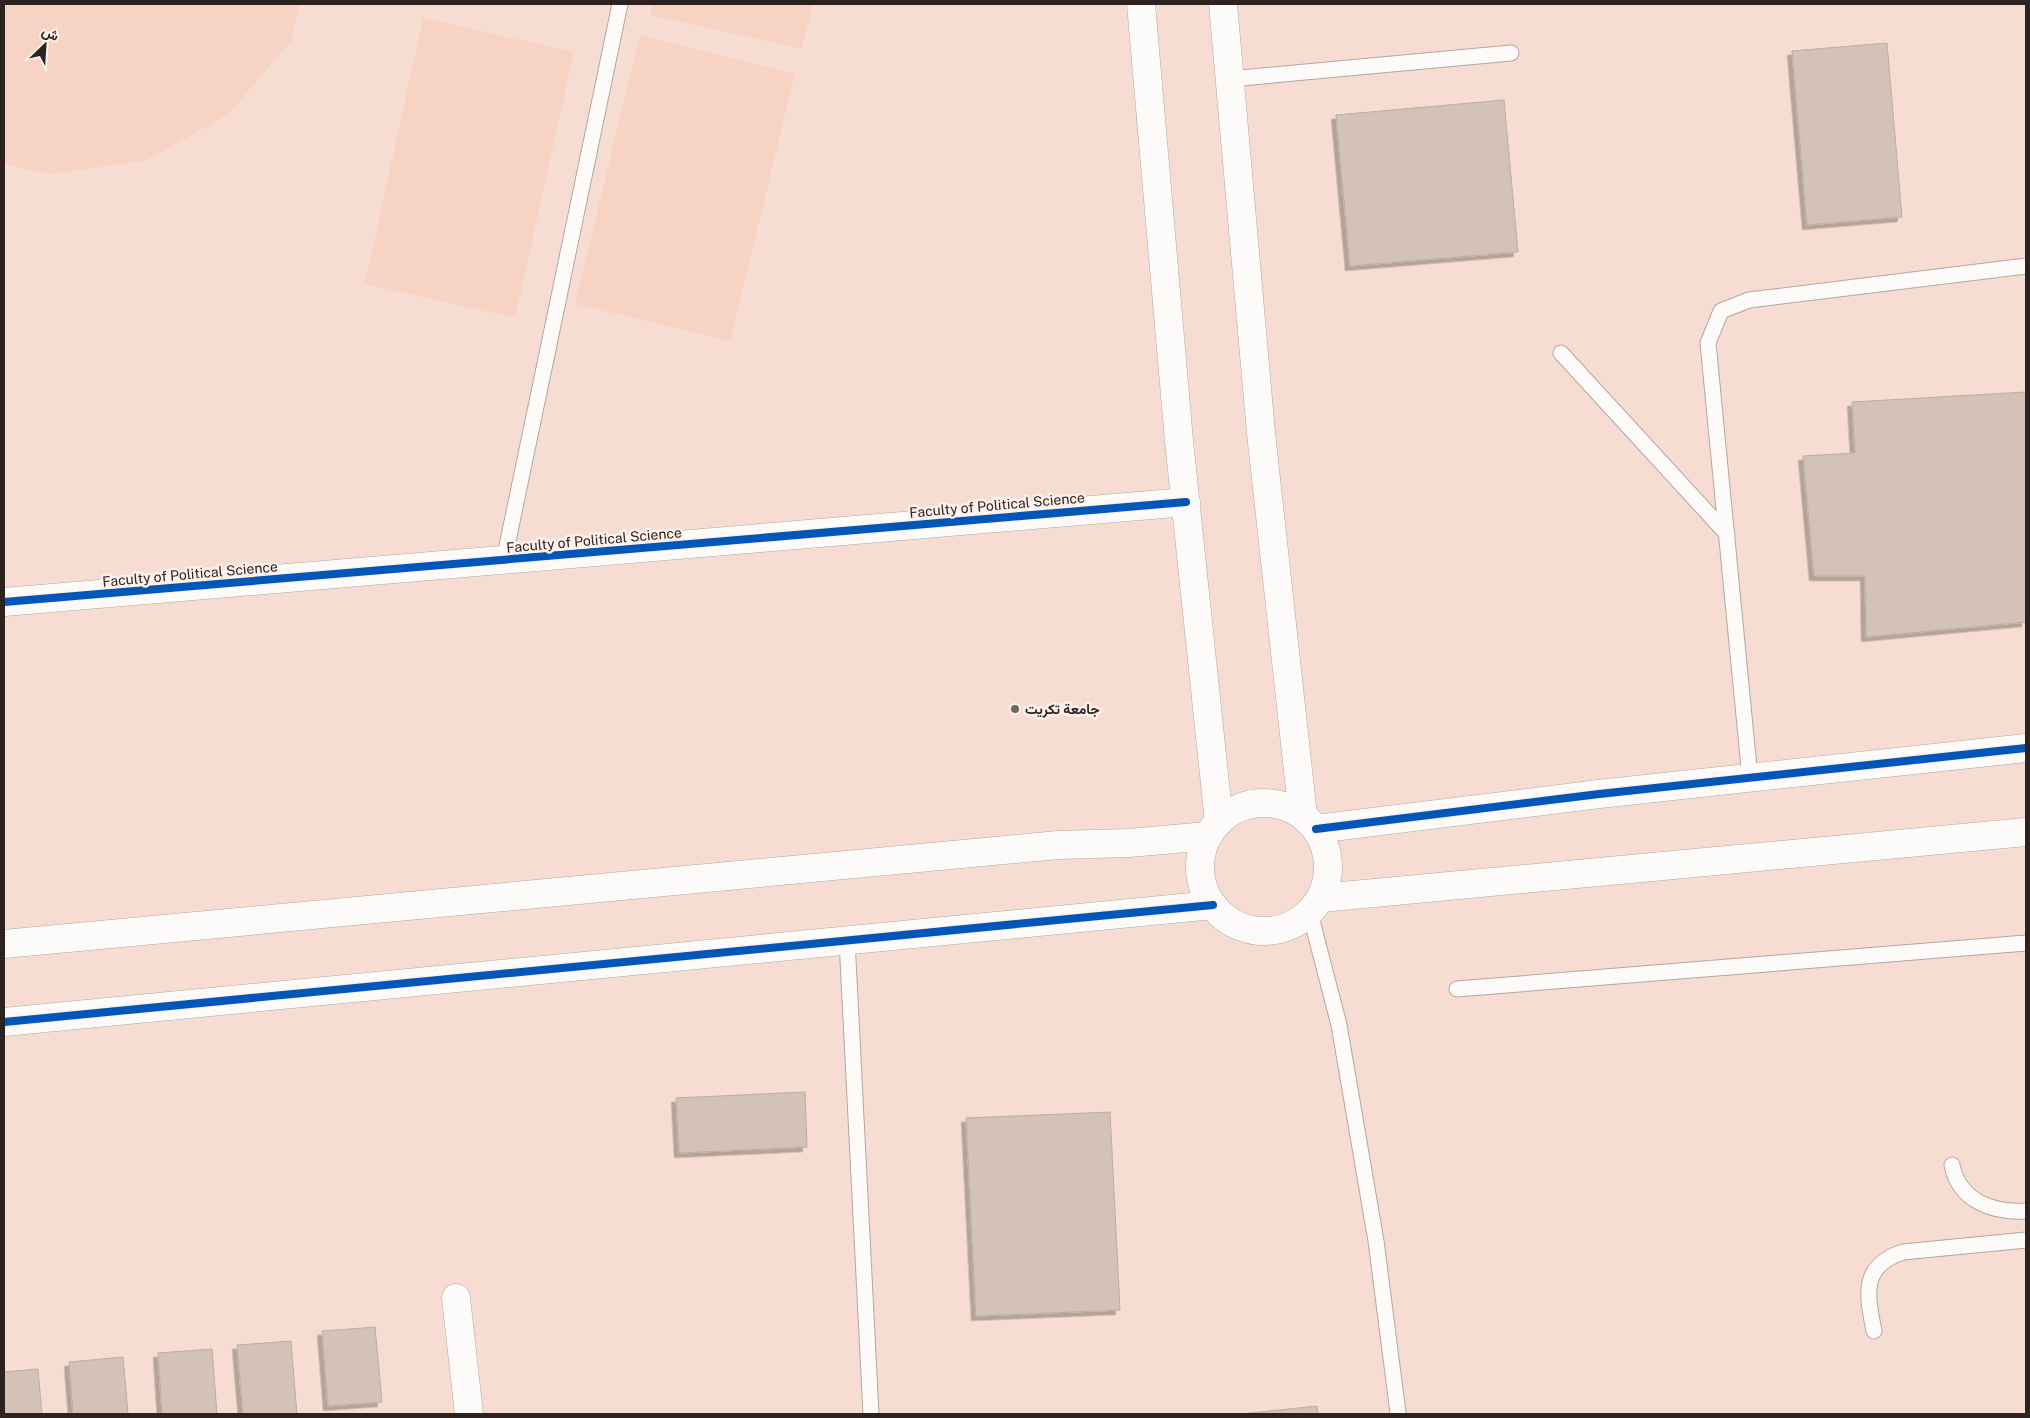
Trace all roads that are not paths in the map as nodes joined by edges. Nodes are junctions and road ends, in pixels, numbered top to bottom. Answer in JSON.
{"nodes":[{"id":1,"x":620,"y":4,"type":"edge"},
{"id":2,"x":1141,"y":4,"type":"edge"},
{"id":3,"x":1223,"y":4,"type":"edge"},
{"id":4,"x":1511,"y":53,"type":"dead end"},
{"id":5,"x":1230,"y":79,"type":"junction"},
{"id":6,"x":2026,"y":266,"type":"edge"},
{"id":7,"x":1561,"y":353,"type":"dead end"},
{"id":8,"x":1186,"y":502,"type":"junction"},
{"id":9,"x":1726,"y":534,"type":"junction"},
{"id":10,"x":504,"y":560,"type":"junction"},
{"id":11,"x":4,"y":602,"type":"edge"},
{"id":12,"x":2026,"y":748,"type":"edge"},
{"id":13,"x":1750,"y":778,"type":"junction"},
{"id":14,"x":1309,"y":822,"type":"junction"},
{"id":15,"x":1213,"y":829,"type":"junction"},
{"id":16,"x":2026,"y":832,"type":"edge"},
{"id":17,"x":1315,"y":905,"type":"junction"},
{"id":18,"x":1213,"y":906,"type":"junction"},
{"id":19,"x":847,"y":940,"type":"junction"},
{"id":20,"x":2026,"y":943,"type":"edge"},
{"id":21,"x":4,"y":944,"type":"edge"},
{"id":22,"x":1457,"y":989,"type":"dead end"},
{"id":23,"x":4,"y":1022,"type":"edge"},
{"id":24,"x":1952,"y":1165,"type":"dead end"},
{"id":25,"x":2026,"y":1211,"type":"edge"},
{"id":26,"x":2026,"y":1240,"type":"edge"},
{"id":27,"x":456,"y":1298,"type":"dead end"},
{"id":28,"x":1874,"y":1331,"type":"dead end"},
{"id":29,"x":1398,"y":1413,"type":"edge"},
{"id":30,"x":469,"y":1414,"type":"edge"},
{"id":31,"x":872,"y":1414,"type":"edge"}],
"edges":[{"from":1,"to":10,"type":"lane"},
{"from":2,"to":8,"type":"street"},
{"from":3,"to":5,"type":"street"},
{"from":4,"to":5,"type":"lane"},
{"from":5,"to":14,"type":"street"},
{"from":6,"to":9,"type":"lane"},
{"from":7,"to":9,"type":"lane"},
{"from":8,"to":10,"type":"street","name":"Faculty of Political Science"},
{"from":8,"to":15,"type":"street"},
{"from":9,"to":13,"type":"lane"},
{"from":10,"to":11,"type":"street","name":"Faculty of Political Science"},
{"from":12,"to":13,"type":"street"},
{"from":13,"to":14,"type":"street"},
{"from":14,"to":15,"type":"street"},
{"from":14,"to":17,"type":"street"},
{"from":15,"to":18,"type":"street"},
{"from":15,"to":21,"type":"street"},
{"from":16,"to":17,"type":"street"},
{"from":17,"to":18,"type":"street"},
{"from":17,"to":29,"type":"lane"},
{"from":18,"to":19,"type":"street"},
{"from":19,"to":23,"type":"street"},
{"from":19,"to":31,"type":"lane"},
{"from":20,"to":22,"type":"lane"},
{"from":24,"to":25,"type":"lane"},
{"from":26,"to":28,"type":"lane"},
{"from":27,"to":30,"type":"street"}]}
